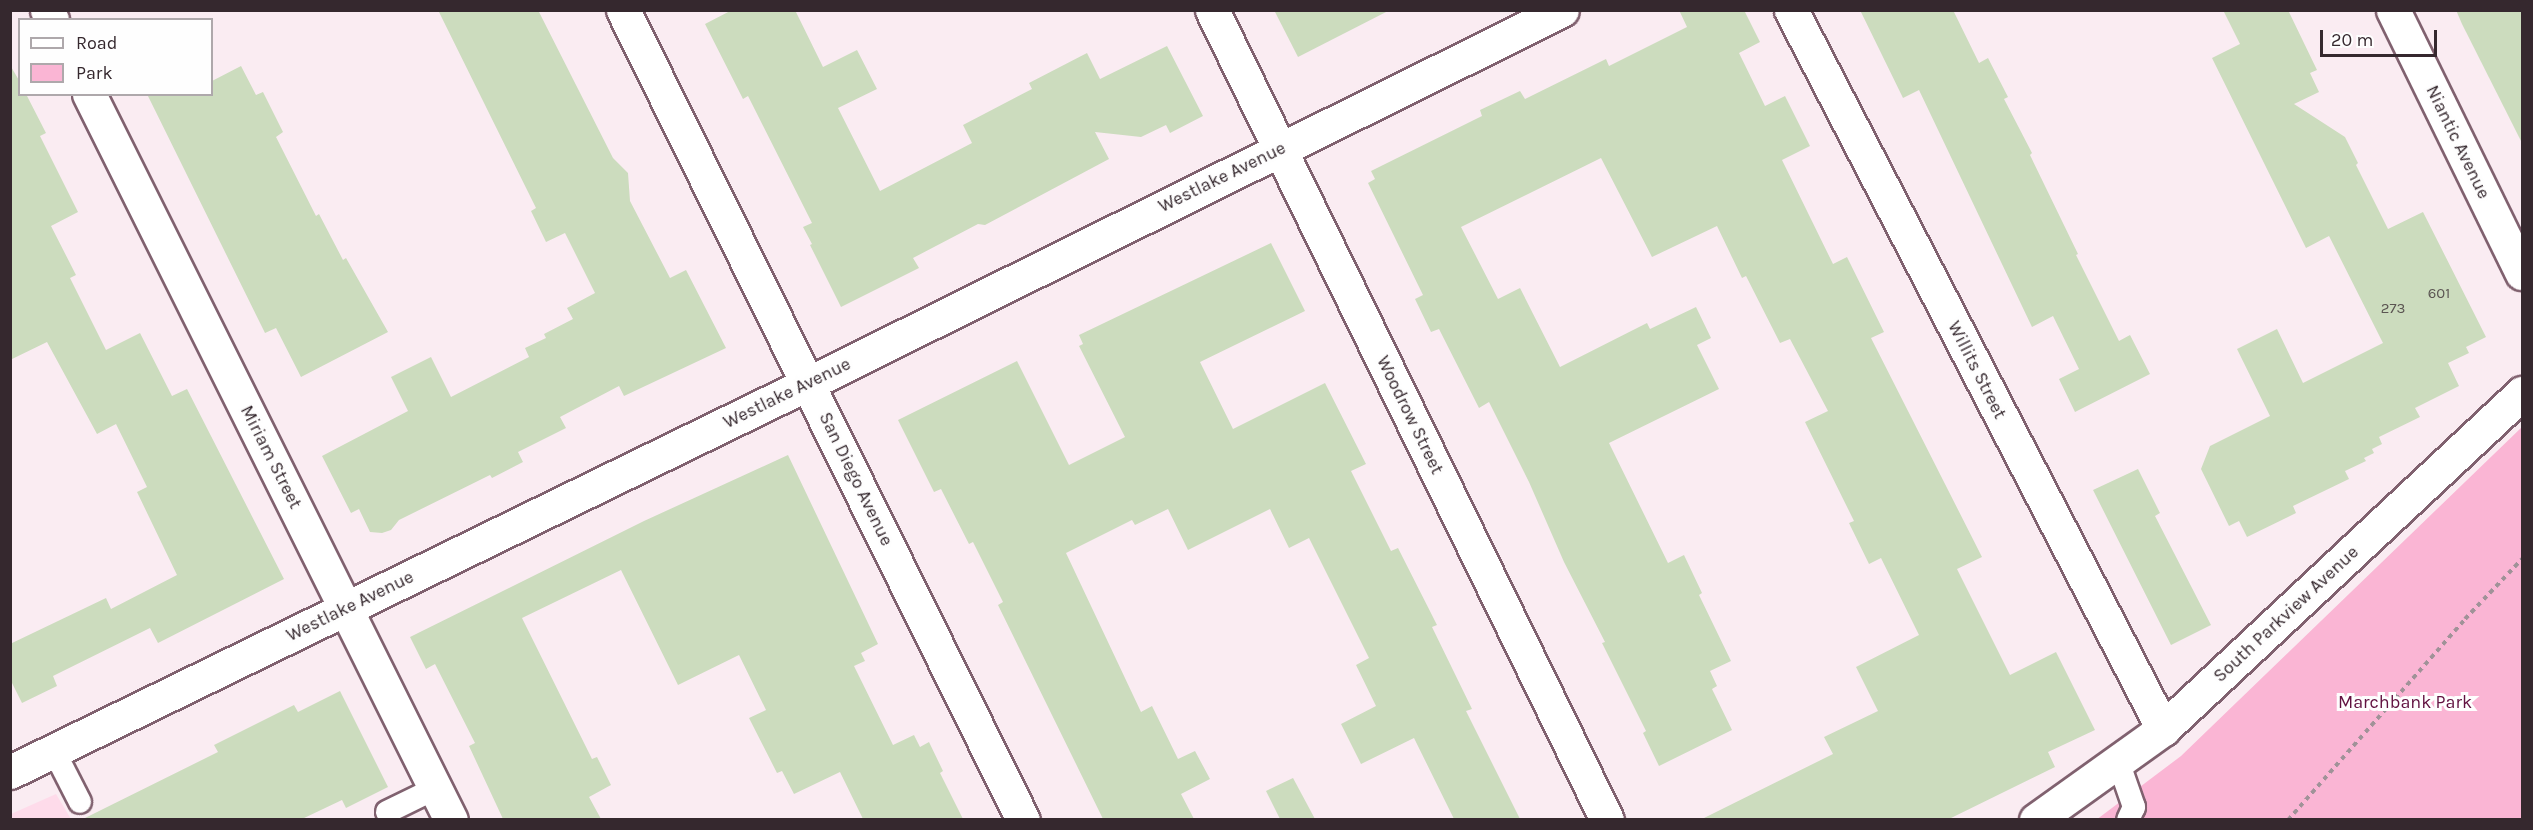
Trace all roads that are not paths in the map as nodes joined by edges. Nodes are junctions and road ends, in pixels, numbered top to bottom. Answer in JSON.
{"nodes":[{"id":1,"x":623,"y":10,"type":"edge"},
{"id":2,"x":1212,"y":10,"type":"edge"},
{"id":3,"x":1562,"y":10,"type":"edge"},
{"id":4,"x":1791,"y":10,"type":"edge"},
{"id":5,"x":2393,"y":10,"type":"edge"},
{"id":6,"x":91,"y":96,"type":"edge"},
{"id":7,"x":1280,"y":148,"type":"junction"},
{"id":8,"x":2523,"y":273,"type":"edge"},
{"id":9,"x":808,"y":383,"type":"junction"},
{"id":10,"x":2523,"y":393,"type":"edge"},
{"id":11,"x":347,"y":608,"type":"junction"},
{"id":12,"x":2163,"y":729,"type":"junction"},
{"id":13,"x":54,"y":751,"type":"junction"},
{"id":14,"x":2118,"y":761,"type":"junction"},
{"id":15,"x":10,"y":772,"type":"edge"},
{"id":16,"x":436,"y":788,"type":"junction"},
{"id":17,"x":80,"y":802,"type":"dead end"},
{"id":18,"x":387,"y":812,"type":"dead end"},
{"id":19,"x":451,"y":819,"type":"edge"},
{"id":20,"x":1023,"y":819,"type":"edge"},
{"id":21,"x":1607,"y":819,"type":"edge"},
{"id":22,"x":2036,"y":819,"type":"edge"},
{"id":23,"x":2128,"y":819,"type":"edge"}],
"edges":[{"from":1,"to":9,"type":"street","name":"San Diego Avenue"},
{"from":2,"to":7,"type":"street","name":"Woodrow Street"},
{"from":3,"to":7,"type":"street","name":"Westlake Avenue"},
{"from":4,"to":12,"type":"street","name":"Willits Street"},
{"from":5,"to":8,"type":"street","name":"Niantic Avenue"},
{"from":6,"to":11,"type":"street","name":"Miriam Street"},
{"from":7,"to":9,"type":"street","name":"Westlake Avenue"},
{"from":7,"to":21,"type":"street","name":"Woodrow Street"},
{"from":9,"to":11,"type":"street","name":"Westlake Avenue"},
{"from":9,"to":20,"type":"street","name":"San Diego Avenue"},
{"from":10,"to":12,"type":"street","name":"South Parkview Avenue"},
{"from":11,"to":13,"type":"street","name":"Westlake Avenue"},
{"from":11,"to":16,"type":"street","name":"Miriam Street"},
{"from":12,"to":14,"type":"street","name":"South Parkview Avenue"},
{"from":13,"to":15,"type":"street","name":"Westlake Avenue"},
{"from":13,"to":17,"type":"lane"},
{"from":14,"to":22,"type":"street","name":"South Parkview Avenue"},
{"from":14,"to":23,"type":"lane"},
{"from":16,"to":18,"type":"lane"},
{"from":16,"to":19,"type":"street","name":"Miriam Street"}]}
